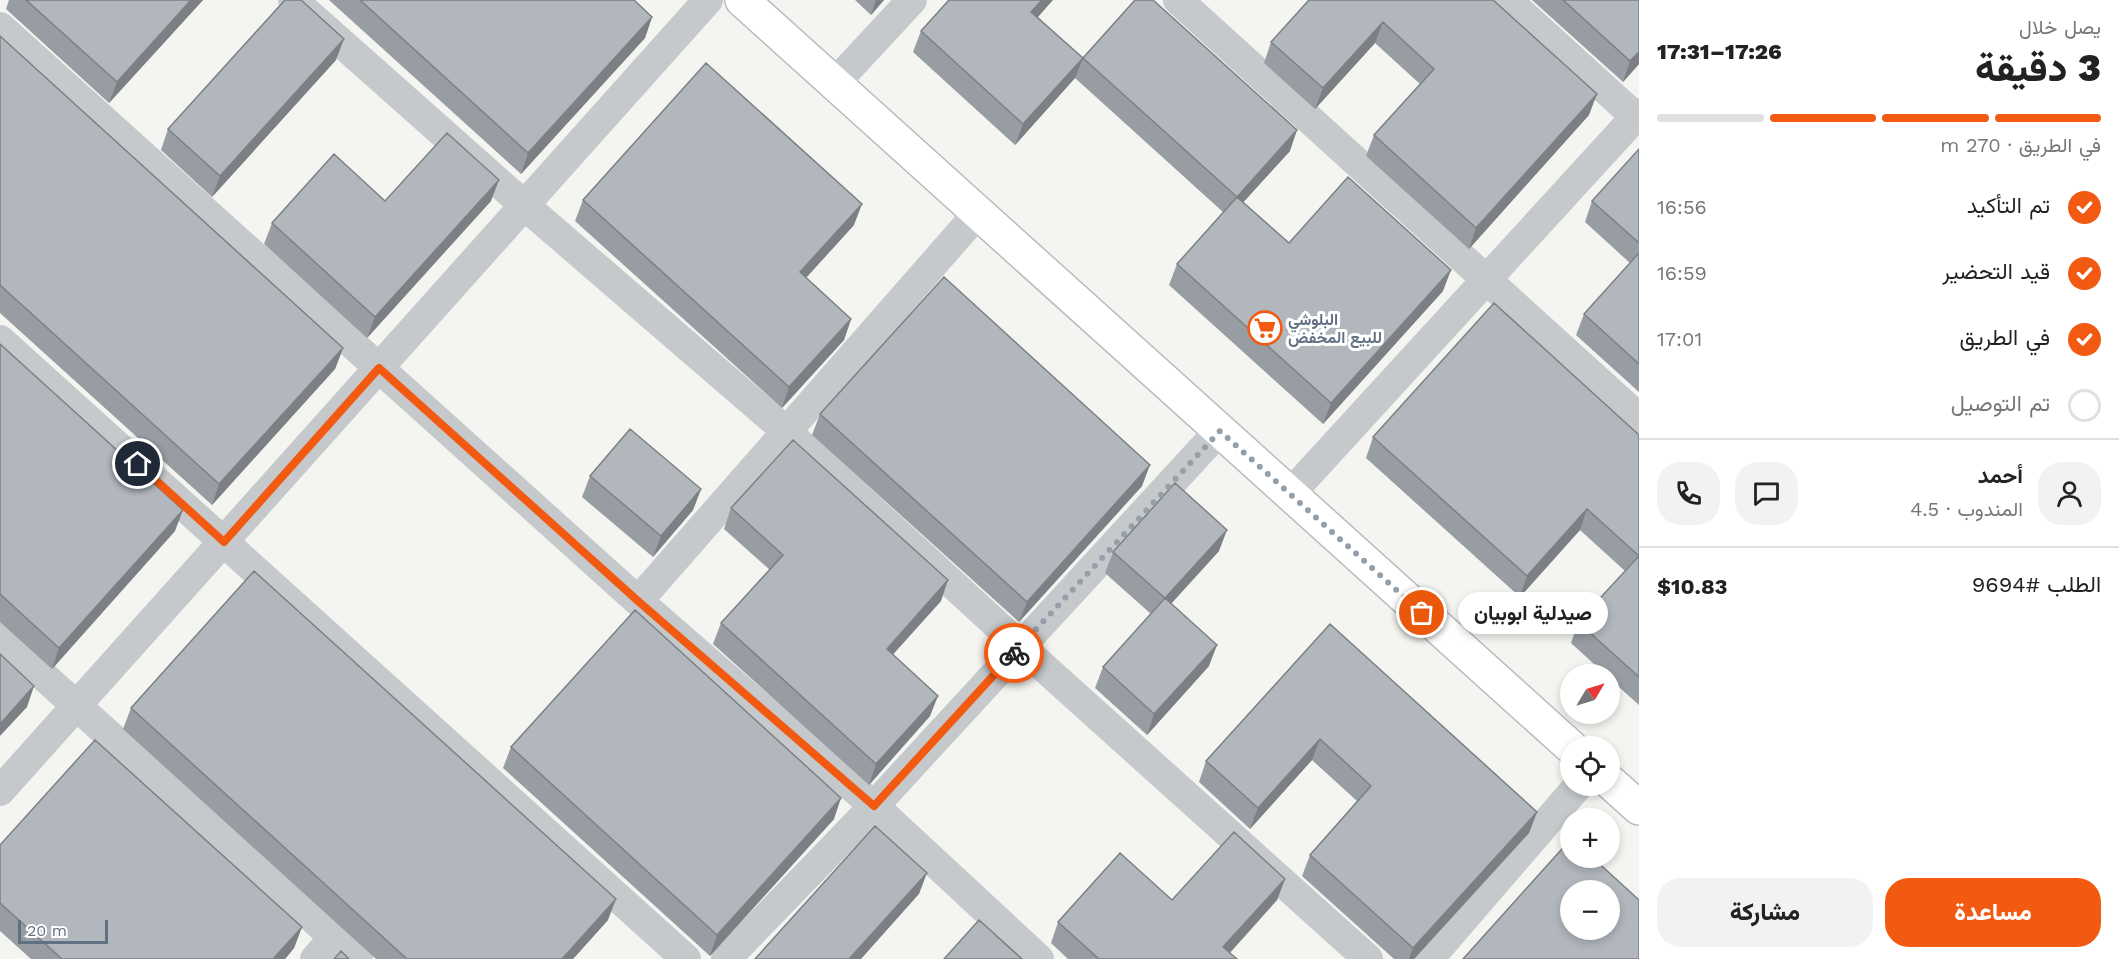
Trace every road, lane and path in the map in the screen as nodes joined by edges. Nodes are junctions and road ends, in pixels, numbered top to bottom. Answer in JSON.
{"nodes":[{"id":1,"x":293,"y":0,"type":"edge"},
{"id":2,"x":708,"y":0,"type":"edge"},
{"id":3,"x":742,"y":0,"type":"edge"},
{"id":4,"x":912,"y":0,"type":"edge"},
{"id":5,"x":1178,"y":0,"type":"edge"},
{"id":6,"x":1507,"y":0,"type":"edge"},
{"id":7,"x":0,"y":27,"type":"edge"},
{"id":8,"x":834,"y":84,"type":"junction"},
{"id":9,"x":1638,"y":117,"type":"edge"},
{"id":10,"x":524,"y":205,"type":"junction"},
{"id":11,"x":978,"y":213,"type":"junction"},
{"id":12,"x":1487,"y":280,"type":"junction"},
{"id":13,"x":0,"y":340,"type":"edge"},
{"id":14,"x":379,"y":368,"type":"junction"},
{"id":15,"x":1639,"y":418,"type":"edge"},
{"id":16,"x":786,"y":431,"type":"junction"},
{"id":17,"x":1220,"y":431,"type":"junction"},
{"id":18,"x":1290,"y":494,"type":"junction"},
{"id":19,"x":224,"y":542,"type":"junction"},
{"id":20,"x":638,"y":601,"type":"junction"},
{"id":21,"x":0,"y":637,"type":"edge"},
{"id":22,"x":1020,"y":646,"type":"junction"},
{"id":23,"x":77,"y":706,"type":"junction"},
{"id":24,"x":1560,"y":737,"type":"edge"},
{"id":25,"x":0,"y":791,"type":"edge"},
{"id":26,"x":1620,"y":791,"type":"edge"},
{"id":27,"x":1569,"y":796,"type":"edge"},
{"id":28,"x":874,"y":806,"type":"junction"},
{"id":29,"x":1639,"y":808,"type":"edge"},
{"id":30,"x":324,"y":948,"type":"edge"},
{"id":31,"x":358,"y":959,"type":"edge"},
{"id":32,"x":686,"y":959,"type":"edge"},
{"id":33,"x":726,"y":959,"type":"edge"},
{"id":34,"x":1039,"y":959,"type":"edge"},
{"id":35,"x":1368,"y":959,"type":"edge"},
{"id":36,"x":1428,"y":959,"type":"edge"}],
"edges":[{"from":1,"to":10,"type":"street"},
{"from":2,"to":10,"type":"street"},
{"from":3,"to":8,"type":"street"},
{"from":4,"to":8,"type":"street"},
{"from":5,"to":12,"type":"street"},
{"from":6,"to":9,"type":"street"},
{"from":7,"to":14,"type":"street"},
{"from":8,"to":11,"type":"street"},
{"from":9,"to":12,"type":"street"},
{"from":10,"to":14,"type":"street"},
{"from":10,"to":16,"type":"street"},
{"from":11,"to":16,"type":"street"},
{"from":11,"to":17,"type":"street"},
{"from":12,"to":15,"type":"street"},
{"from":12,"to":18,"type":"street"},
{"from":13,"to":19,"type":"street"},
{"from":14,"to":19,"type":"street"},
{"from":14,"to":20,"type":"street"},
{"from":16,"to":20,"type":"street"},
{"from":16,"to":22,"type":"street"},
{"from":17,"to":18,"type":"street"},
{"from":17,"to":22,"type":"street"},
{"from":18,"to":24,"type":"street"},
{"from":19,"to":23,"type":"street"},
{"from":19,"to":32,"type":"street"},
{"from":20,"to":28,"type":"street"},
{"from":21,"to":23,"type":"street"},
{"from":22,"to":28,"type":"street"},
{"from":22,"to":35,"type":"street"},
{"from":23,"to":25,"type":"street"},
{"from":23,"to":30,"type":"street"},
{"from":26,"to":29,"type":"street"},
{"from":27,"to":36,"type":"street"},
{"from":28,"to":33,"type":"street"},
{"from":28,"to":34,"type":"street"},
{"from":30,"to":31,"type":"street"}]}
